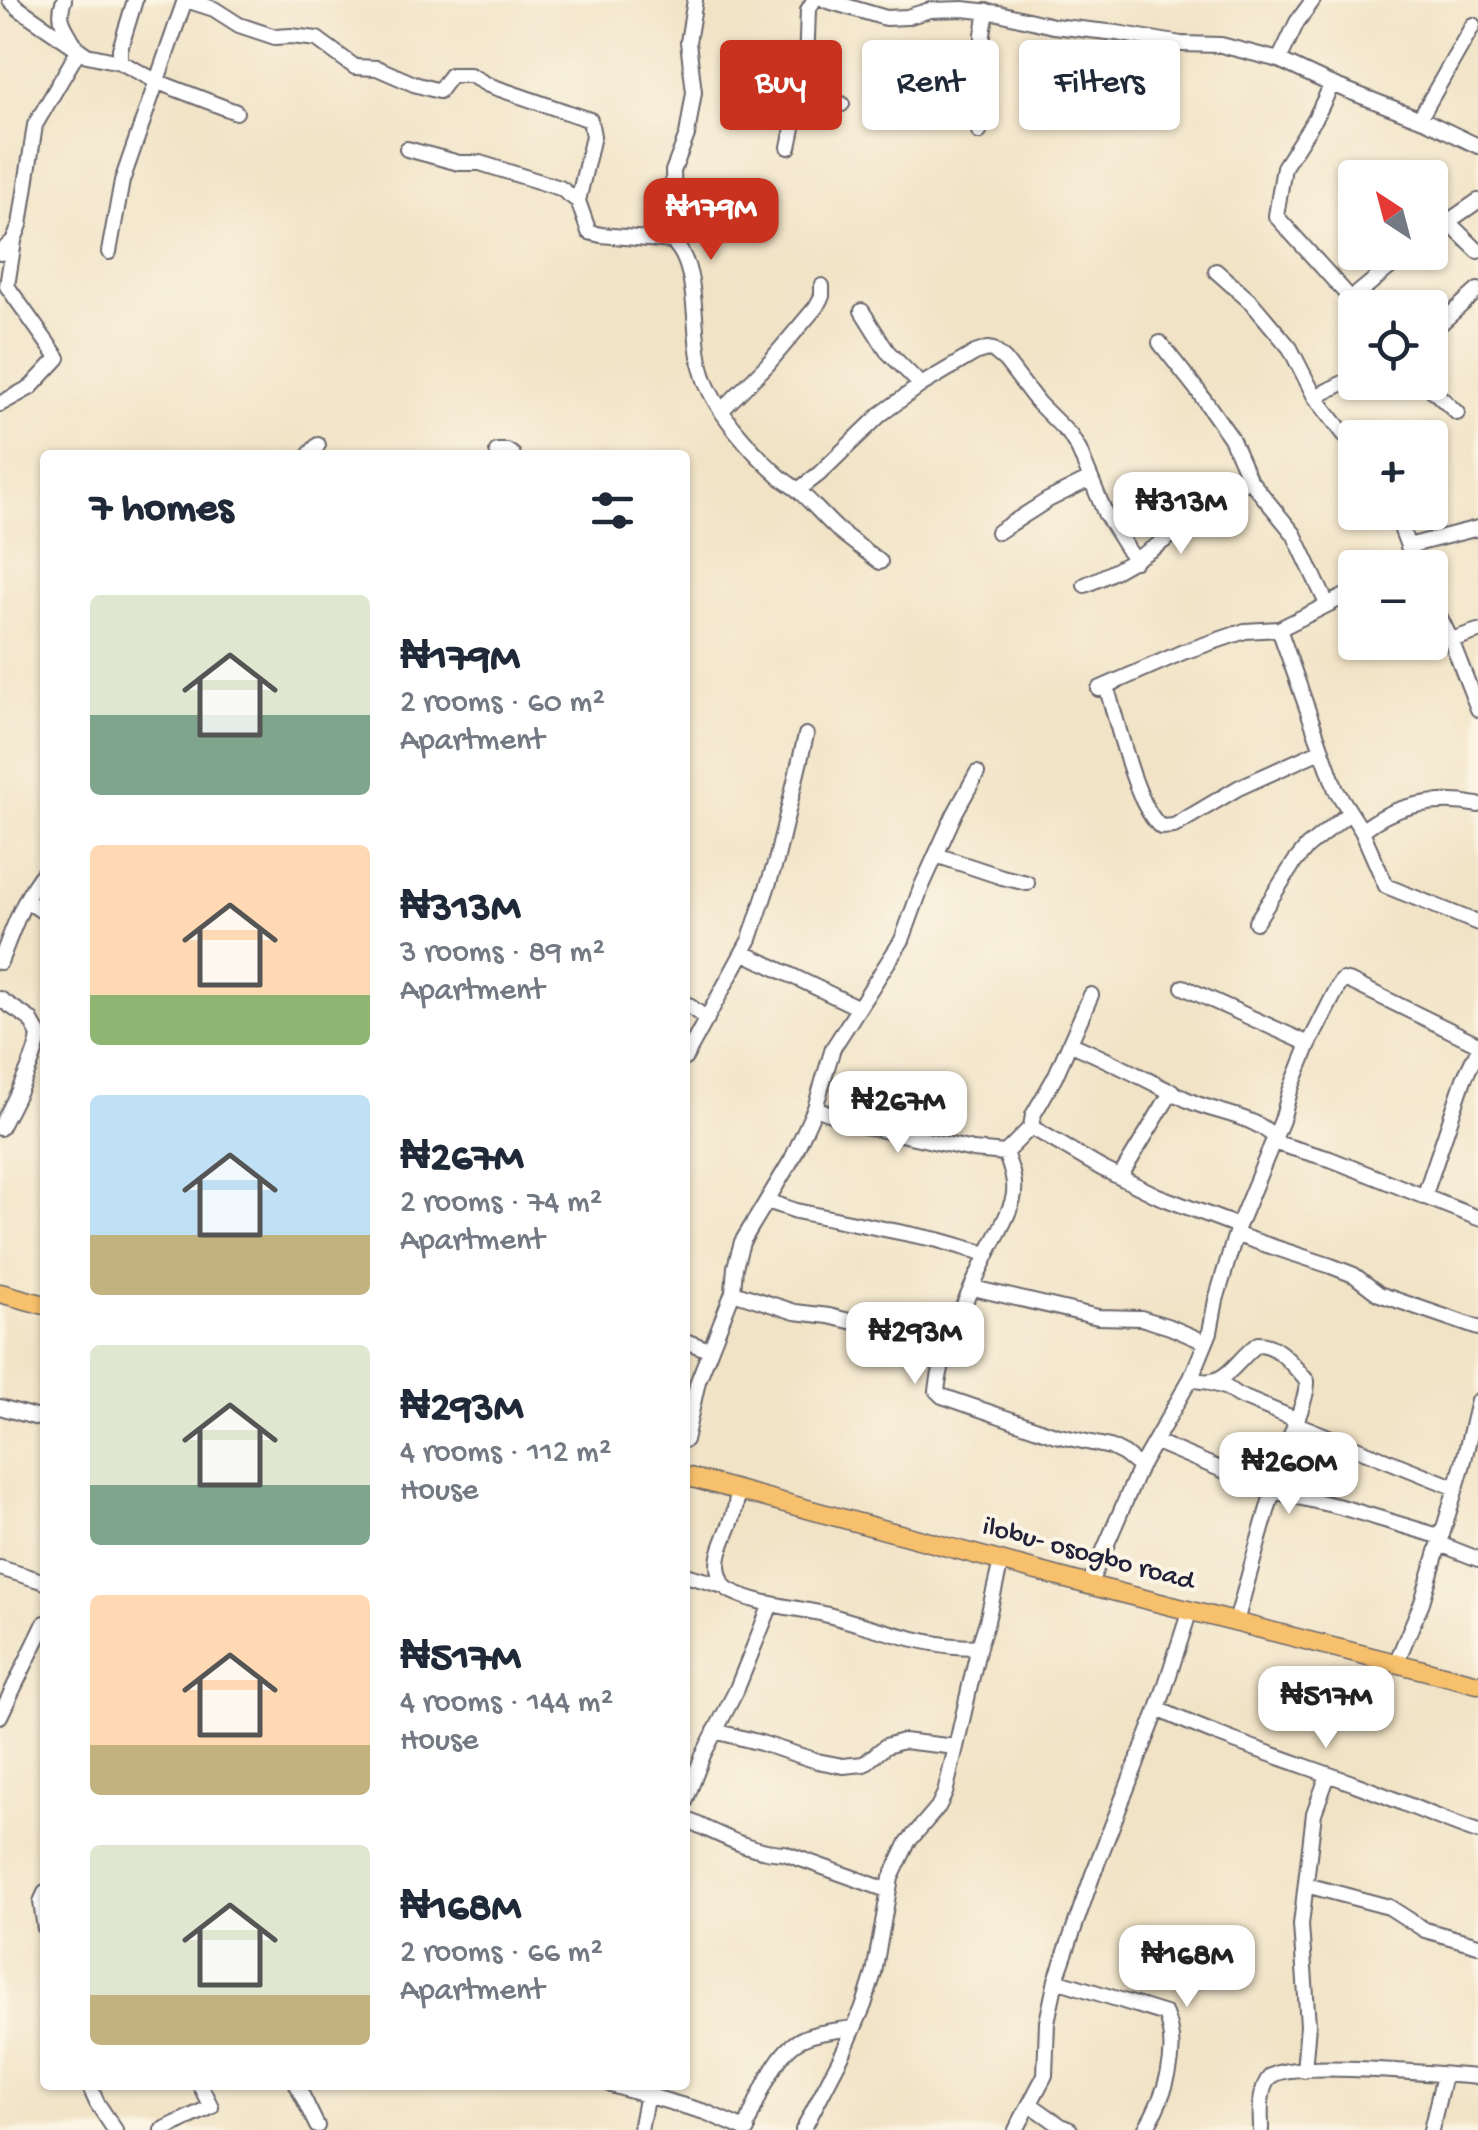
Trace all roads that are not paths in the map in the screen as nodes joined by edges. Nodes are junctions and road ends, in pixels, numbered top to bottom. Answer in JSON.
{"nodes":[{"id":1,"x":10,"y":0,"type":"edge"},
{"id":2,"x":64,"y":0,"type":"edge"},
{"id":3,"x":136,"y":0,"type":"edge"},
{"id":4,"x":185,"y":0,"type":"edge"},
{"id":5,"x":694,"y":0,"type":"edge"},
{"id":6,"x":814,"y":0,"type":"edge"},
{"id":7,"x":826,"y":0,"type":"edge"},
{"id":8,"x":1312,"y":0,"type":"edge"},
{"id":9,"x":995,"y":8,"type":"edge"},
{"id":10,"x":1474,"y":25,"type":"dead end"},
{"id":11,"x":807,"y":40,"type":"edge"},
{"id":12,"x":76,"y":46,"type":"junction"},
{"id":13,"x":1279,"y":60,"type":"junction"},
{"id":14,"x":120,"y":62,"type":"junction"},
{"id":15,"x":158,"y":82,"type":"junction"},
{"id":16,"x":1332,"y":84,"type":"junction"},
{"id":17,"x":236,"y":112,"type":"dead end"},
{"id":18,"x":1420,"y":118,"type":"junction"},
{"id":19,"x":793,"y":130,"type":"edge"},
{"id":20,"x":980,"y":132,"type":"dead end"},
{"id":21,"x":1478,"y":146,"type":"edge"},
{"id":22,"x":790,"y":147,"type":"dead end"},
{"id":23,"x":406,"y":150,"type":"dead end"},
{"id":24,"x":578,"y":201,"type":"junction"},
{"id":25,"x":1478,"y":202,"type":"edge"},
{"id":26,"x":1448,"y":222,"type":"joint"},
{"id":27,"x":14,"y":240,"type":"junction"},
{"id":28,"x":672,"y":241,"type":"junction"},
{"id":29,"x":1478,"y":251,"type":"edge"},
{"id":30,"x":109,"y":252,"type":"dead end"},
{"id":31,"x":0,"y":253,"type":"edge"},
{"id":32,"x":1216,"y":270,"type":"dead end"},
{"id":33,"x":1389,"y":270,"type":"edge"},
{"id":34,"x":2,"y":283,"type":"edge"},
{"id":35,"x":822,"y":286,"type":"dead end"},
{"id":36,"x":1341,"y":290,"type":"edge"},
{"id":37,"x":1367,"y":290,"type":"edge"},
{"id":38,"x":1478,"y":290,"type":"edge"},
{"id":39,"x":862,"y":310,"type":"dead end"},
{"id":40,"x":1448,"y":316,"type":"edge"},
{"id":41,"x":1160,"y":343,"type":"dead end"},
{"id":42,"x":921,"y":384,"type":"junction"},
{"id":43,"x":1338,"y":386,"type":"edge"},
{"id":44,"x":1315,"y":397,"type":"junction"},
{"id":45,"x":1443,"y":400,"type":"edge"},
{"id":46,"x":0,"y":404,"type":"edge"},
{"id":47,"x":722,"y":410,"type":"junction"},
{"id":48,"x":1457,"y":413,"type":"dead end"},
{"id":49,"x":1338,"y":426,"type":"edge"},
{"id":50,"x":1090,"y":479,"type":"junction"},
{"id":51,"x":1249,"y":479,"type":"junction"},
{"id":52,"x":798,"y":490,"type":"junction"},
{"id":53,"x":1478,"y":528,"type":"edge"},
{"id":54,"x":1402,"y":530,"type":"edge"},
{"id":55,"x":998,"y":532,"type":"dead end"},
{"id":56,"x":1408,"y":546,"type":"junction"},
{"id":57,"x":1409,"y":550,"type":"edge"},
{"id":58,"x":1135,"y":561,"type":"junction"},
{"id":59,"x":880,"y":562,"type":"dead end"},
{"id":60,"x":1085,"y":585,"type":"dead end"},
{"id":61,"x":1338,"y":598,"type":"edge"},
{"id":62,"x":1327,"y":604,"type":"junction"},
{"id":63,"x":1280,"y":629,"type":"junction"},
{"id":64,"x":1478,"y":631,"type":"edge"},
{"id":65,"x":1448,"y":634,"type":"edge"},
{"id":66,"x":1451,"y":640,"type":"junction"},
{"id":67,"x":1478,"y":709,"type":"edge"},
{"id":68,"x":806,"y":735,"type":"dead end"},
{"id":69,"x":1322,"y":750,"type":"junction"},
{"id":70,"x":977,"y":773,"type":"dead end"},
{"id":71,"x":1478,"y":804,"type":"edge"},
{"id":72,"x":1349,"y":813,"type":"junction"},
{"id":73,"x":1362,"y":831,"type":"junction"},
{"id":74,"x":936,"y":855,"type":"junction"},
{"id":75,"x":40,"y":879,"type":"edge"},
{"id":76,"x":1027,"y":883,"type":"dead end"},
{"id":77,"x":27,"y":901,"type":"junction"},
{"id":78,"x":40,"y":910,"type":"edge"},
{"id":79,"x":1256,"y":922,"type":"dead end"},
{"id":80,"x":1478,"y":923,"type":"edge"},
{"id":81,"x":744,"y":952,"type":"junction"},
{"id":82,"x":0,"y":962,"type":"edge"},
{"id":83,"x":1183,"y":986,"type":"dead end"},
{"id":84,"x":1091,"y":995,"type":"dead end"},
{"id":85,"x":0,"y":999,"type":"edge"},
{"id":86,"x":690,"y":1007,"type":"edge"},
{"id":87,"x":857,"y":1007,"type":"junction"},
{"id":88,"x":706,"y":1018,"type":"junction"},
{"id":89,"x":1071,"y":1044,"type":"junction"},
{"id":90,"x":1309,"y":1044,"type":"junction"},
{"id":91,"x":1478,"y":1047,"type":"edge"},
{"id":92,"x":690,"y":1048,"type":"edge"},
{"id":93,"x":1172,"y":1092,"type":"junction"},
{"id":94,"x":815,"y":1108,"type":"junction"},
{"id":95,"x":1031,"y":1127,"type":"junction"},
{"id":96,"x":0,"y":1128,"type":"edge"},
{"id":97,"x":1275,"y":1136,"type":"junction"},
{"id":98,"x":1005,"y":1153,"type":"junction"},
{"id":99,"x":1120,"y":1177,"type":"junction"},
{"id":100,"x":1424,"y":1196,"type":"junction"},
{"id":101,"x":768,"y":1202,"type":"junction"},
{"id":102,"x":1478,"y":1218,"type":"edge"},
{"id":103,"x":1238,"y":1230,"type":"junction"},
{"id":104,"x":987,"y":1254,"type":"junction"},
{"id":105,"x":973,"y":1288,"type":"junction"},
{"id":106,"x":733,"y":1292,"type":"junction"},
{"id":107,"x":0,"y":1293,"type":"edge"},
{"id":108,"x":40,"y":1304,"type":"edge"},
{"id":109,"x":1478,"y":1328,"type":"edge"},
{"id":110,"x":1205,"y":1342,"type":"junction"},
{"id":111,"x":690,"y":1343,"type":"edge"},
{"id":112,"x":948,"y":1344,"type":"junction"},
{"id":113,"x":709,"y":1350,"type":"junction"},
{"id":114,"x":1191,"y":1378,"type":"junction"},
{"id":115,"x":1211,"y":1383,"type":"junction"},
{"id":116,"x":1478,"y":1400,"type":"edge"},
{"id":117,"x":0,"y":1407,"type":"edge"},
{"id":118,"x":690,"y":1417,"type":"edge"},
{"id":119,"x":40,"y":1419,"type":"edge"},
{"id":120,"x":1295,"y":1421,"type":"junction"},
{"id":121,"x":1156,"y":1442,"type":"junction"},
{"id":122,"x":1140,"y":1466,"type":"junction"},
{"id":123,"x":690,"y":1477,"type":"edge"},
{"id":124,"x":1456,"y":1488,"type":"junction"},
{"id":125,"x":738,"y":1490,"type":"junction"},
{"id":126,"x":1272,"y":1491,"type":"junction"},
{"id":127,"x":1441,"y":1540,"type":"junction"},
{"id":128,"x":1478,"y":1559,"type":"edge"},
{"id":129,"x":1001,"y":1560,"type":"junction"},
{"id":130,"x":0,"y":1568,"type":"edge"},
{"id":131,"x":690,"y":1577,"type":"edge"},
{"id":132,"x":40,"y":1580,"type":"edge"},
{"id":133,"x":1090,"y":1584,"type":"junction"},
{"id":134,"x":724,"y":1586,"type":"junction"},
{"id":135,"x":772,"y":1604,"type":"junction"},
{"id":136,"x":1190,"y":1610,"type":"junction"},
{"id":137,"x":1236,"y":1622,"type":"junction"},
{"id":138,"x":40,"y":1633,"type":"edge"},
{"id":139,"x":979,"y":1646,"type":"junction"},
{"id":140,"x":1396,"y":1663,"type":"junction"},
{"id":141,"x":1478,"y":1684,"type":"edge"},
{"id":142,"x":1158,"y":1709,"type":"junction"},
{"id":143,"x":0,"y":1716,"type":"edge"},
{"id":144,"x":715,"y":1732,"type":"junction"},
{"id":145,"x":956,"y":1747,"type":"junction"},
{"id":146,"x":1328,"y":1775,"type":"junction"},
{"id":147,"x":690,"y":1790,"type":"edge"},
{"id":148,"x":690,"y":1821,"type":"edge"},
{"id":149,"x":1478,"y":1832,"type":"edge"},
{"id":150,"x":1306,"y":1885,"type":"junction"},
{"id":151,"x":887,"y":1890,"type":"junction"},
{"id":152,"x":1478,"y":1945,"type":"edge"},
{"id":153,"x":1056,"y":1980,"type":"junction"},
{"id":154,"x":853,"y":2028,"type":"junction"},
{"id":155,"x":1304,"y":2070,"type":"junction"},
{"id":156,"x":1444,"y":2075,"type":"junction"},
{"id":157,"x":1478,"y":2076,"type":"edge"},
{"id":158,"x":91,"y":2090,"type":"edge"},
{"id":159,"x":202,"y":2090,"type":"edge"},
{"id":160,"x":299,"y":2090,"type":"edge"},
{"id":161,"x":630,"y":2090,"type":"edge"},
{"id":162,"x":646,"y":2094,"type":"junction"},
{"id":163,"x":1030,"y":2104,"type":"junction"},
{"id":164,"x":318,"y":2126,"type":"dead end"},
{"id":165,"x":114,"y":2130,"type":"edge"},
{"id":166,"x":162,"y":2130,"type":"edge"},
{"id":167,"x":640,"y":2130,"type":"edge"},
{"id":168,"x":746,"y":2130,"type":"edge"},
{"id":169,"x":803,"y":2130,"type":"edge"},
{"id":170,"x":1016,"y":2130,"type":"edge"},
{"id":171,"x":1070,"y":2130,"type":"edge"},
{"id":172,"x":1145,"y":2130,"type":"edge"},
{"id":173,"x":1261,"y":2130,"type":"edge"},
{"id":174,"x":1431,"y":2130,"type":"edge"}],
"edges":[{"from":1,"to":12,"type":"street"},
{"from":2,"to":12,"type":"street"},
{"from":3,"to":14,"type":"street"},
{"from":4,"to":15,"type":"street"},
{"from":4,"to":24,"type":"street"},
{"from":5,"to":28,"type":"street"},
{"from":6,"to":11,"type":"street"},
{"from":7,"to":9,"type":"street"},
{"from":8,"to":13,"type":"street"},
{"from":9,"to":13,"type":"street"},
{"from":9,"to":20,"type":"street"},
{"from":10,"to":18,"type":"street"},
{"from":12,"to":14,"type":"street"},
{"from":12,"to":27,"type":"street"},
{"from":13,"to":16,"type":"street"},
{"from":14,"to":15,"type":"street"},
{"from":15,"to":17,"type":"street"},
{"from":15,"to":30,"type":"street"},
{"from":16,"to":18,"type":"street"},
{"from":16,"to":36,"type":"street"},
{"from":18,"to":21,"type":"street"},
{"from":19,"to":22,"type":"street"},
{"from":23,"to":24,"type":"street"},
{"from":24,"to":28,"type":"street"},
{"from":25,"to":26,"type":"street"},
{"from":26,"to":29,"type":"street"},
{"from":27,"to":31,"type":"street"},
{"from":27,"to":34,"type":"street"},
{"from":28,"to":47,"type":"street"},
{"from":32,"to":44,"type":"street"},
{"from":33,"to":37,"type":"street"},
{"from":34,"to":46,"type":"street"},
{"from":35,"to":47,"type":"street"},
{"from":38,"to":40,"type":"street"},
{"from":39,"to":42,"type":"street"},
{"from":41,"to":51,"type":"street"},
{"from":42,"to":50,"type":"street"},
{"from":42,"to":52,"type":"street"},
{"from":43,"to":44,"type":"street"},
{"from":44,"to":49,"type":"street"},
{"from":45,"to":48,"type":"street"},
{"from":47,"to":52,"type":"street"},
{"from":50,"to":55,"type":"street"},
{"from":50,"to":58,"type":"street"},
{"from":51,"to":58,"type":"street"},
{"from":51,"to":62,"type":"street"},
{"from":52,"to":59,"type":"street"},
{"from":53,"to":56,"type":"street"},
{"from":54,"to":56,"type":"street"},
{"from":56,"to":57,"type":"street"},
{"from":58,"to":60,"type":"street"},
{"from":61,"to":62,"type":"street"},
{"from":62,"to":63,"type":"street"},
{"from":63,"to":69,"type":"street"},
{"from":63,"to":69,"type":"street"},
{"from":64,"to":66,"type":"street"},
{"from":65,"to":66,"type":"street"},
{"from":66,"to":67,"type":"street"},
{"from":68,"to":81,"type":"street"},
{"from":69,"to":72,"type":"street"},
{"from":70,"to":74,"type":"street"},
{"from":71,"to":73,"type":"street"},
{"from":72,"to":73,"type":"street"},
{"from":72,"to":79,"type":"street"},
{"from":73,"to":80,"type":"street"},
{"from":74,"to":76,"type":"street"},
{"from":74,"to":87,"type":"street"},
{"from":75,"to":77,"type":"street"},
{"from":77,"to":78,"type":"street"},
{"from":77,"to":82,"type":"street"},
{"from":81,"to":87,"type":"street"},
{"from":81,"to":88,"type":"street"},
{"from":83,"to":90,"type":"street"},
{"from":84,"to":89,"type":"street"},
{"from":85,"to":96,"type":"street"},
{"from":86,"to":88,"type":"street"},
{"from":87,"to":94,"type":"street"},
{"from":88,"to":92,"type":"street"},
{"from":89,"to":93,"type":"street"},
{"from":89,"to":95,"type":"street"},
{"from":90,"to":91,"type":"street"},
{"from":90,"to":97,"type":"street"},
{"from":91,"to":100,"type":"street"},
{"from":93,"to":97,"type":"street"},
{"from":93,"to":99,"type":"street"},
{"from":94,"to":98,"type":"street"},
{"from":94,"to":101,"type":"street"},
{"from":95,"to":98,"type":"street"},
{"from":95,"to":99,"type":"street"},
{"from":97,"to":100,"type":"street"},
{"from":97,"to":103,"type":"street"},
{"from":98,"to":104,"type":"street"},
{"from":99,"to":103,"type":"street"},
{"from":100,"to":102,"type":"street"},
{"from":101,"to":104,"type":"street"},
{"from":101,"to":106,"type":"street"},
{"from":103,"to":109,"type":"street"},
{"from":103,"to":110,"type":"street"},
{"from":104,"to":105,"type":"street"},
{"from":105,"to":110,"type":"street"},
{"from":105,"to":112,"type":"street"},
{"from":106,"to":112,"type":"street"},
{"from":106,"to":113,"type":"street"},
{"from":107,"to":108,"type":"main road"},
{"from":110,"to":114,"type":"street"},
{"from":111,"to":113,"type":"street"},
{"from":112,"to":122,"type":"street"},
{"from":113,"to":118,"type":"street"},
{"from":114,"to":115,"type":"street"},
{"from":114,"to":121,"type":"street"},
{"from":115,"to":120,"type":"street"},
{"from":115,"to":120,"type":"street"},
{"from":116,"to":124,"type":"street"},
{"from":117,"to":119,"type":"street"},
{"from":120,"to":124,"type":"street"},
{"from":120,"to":126,"type":"street"},
{"from":121,"to":122,"type":"street"},
{"from":121,"to":126,"type":"street"},
{"from":122,"to":133,"type":"street"},
{"from":123,"to":125,"type":"main road","name":"ilobu- osogbo road"},
{"from":124,"to":127,"type":"street"},
{"from":125,"to":129,"type":"main road","name":"ilobu- osogbo road"},
{"from":125,"to":134,"type":"street"},
{"from":126,"to":127,"type":"street"},
{"from":126,"to":137,"type":"street"},
{"from":127,"to":128,"type":"street"},
{"from":127,"to":140,"type":"street"},
{"from":129,"to":133,"type":"main road","name":"ilobu- osogbo road"},
{"from":129,"to":139,"type":"street"},
{"from":130,"to":132,"type":"street"},
{"from":131,"to":134,"type":"street"},
{"from":133,"to":136,"type":"main road","name":"ilobu- osogbo road"},
{"from":134,"to":135,"type":"street"},
{"from":135,"to":139,"type":"street"},
{"from":135,"to":144,"type":"street"},
{"from":136,"to":137,"type":"main road","name":"ilobu- osogbo road"},
{"from":136,"to":142,"type":"street"},
{"from":137,"to":140,"type":"main road","name":"ilobu- osogbo road"},
{"from":138,"to":143,"type":"street"},
{"from":139,"to":145,"type":"street"},
{"from":140,"to":141,"type":"main road","name":"ilobu- osogbo road"},
{"from":142,"to":146,"type":"street"},
{"from":142,"to":153,"type":"street"},
{"from":144,"to":145,"type":"street"},
{"from":144,"to":147,"type":"street"},
{"from":145,"to":151,"type":"street"},
{"from":146,"to":149,"type":"street"},
{"from":146,"to":150,"type":"street"},
{"from":148,"to":151,"type":"street"},
{"from":150,"to":152,"type":"street"},
{"from":150,"to":155,"type":"street"},
{"from":151,"to":154,"type":"street"},
{"from":153,"to":163,"type":"street"},
{"from":153,"to":172,"type":"street"},
{"from":154,"to":168,"type":"street"},
{"from":154,"to":169,"type":"street"},
{"from":155,"to":156,"type":"street"},
{"from":155,"to":173,"type":"street"},
{"from":156,"to":157,"type":"street"},
{"from":156,"to":174,"type":"street"},
{"from":158,"to":165,"type":"street"},
{"from":159,"to":166,"type":"street"},
{"from":160,"to":164,"type":"street"},
{"from":161,"to":162,"type":"street"},
{"from":162,"to":167,"type":"street"},
{"from":162,"to":168,"type":"street"},
{"from":163,"to":170,"type":"street"},
{"from":163,"to":171,"type":"street"}]}
